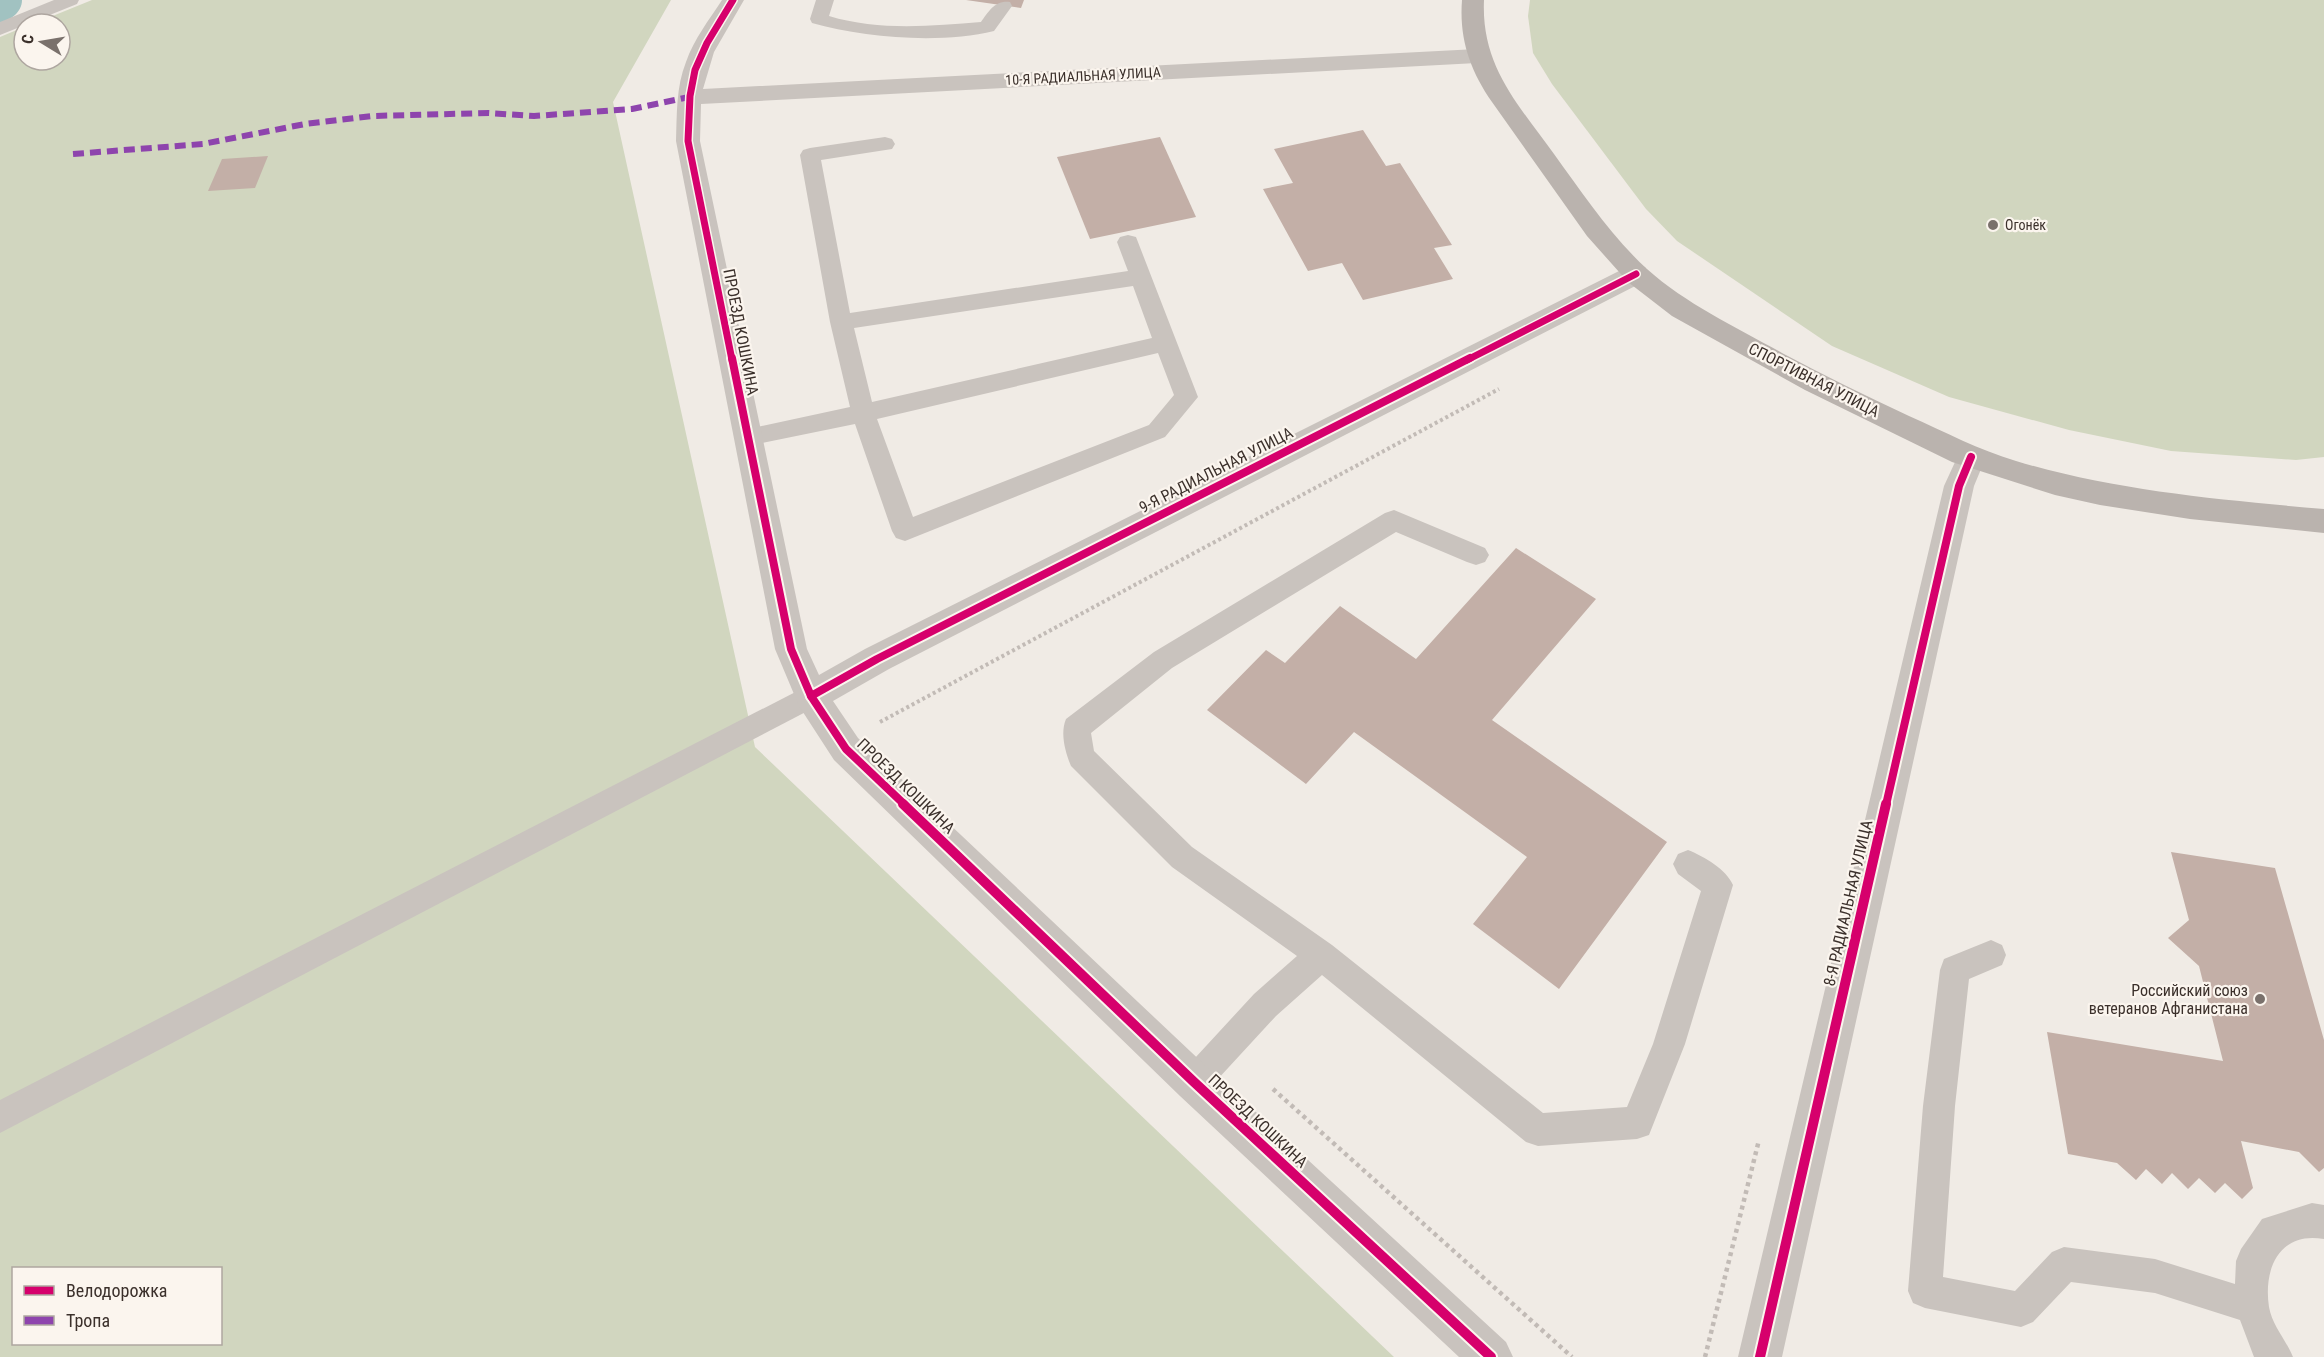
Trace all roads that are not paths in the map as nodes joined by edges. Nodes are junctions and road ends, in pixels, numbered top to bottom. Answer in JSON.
{"nodes":[{"id":1,"x":70,"y":0,"type":"edge"},
{"id":2,"x":733,"y":0,"type":"edge"},
{"id":3,"x":825,"y":0,"type":"edge"},
{"id":4,"x":1473,"y":0,"type":"edge"},
{"id":5,"x":1003,"y":6,"type":"dead end"},
{"id":6,"x":0,"y":29,"type":"edge"},
{"id":7,"x":1477,"y":56,"type":"junction"},
{"id":8,"x":689,"y":97,"type":"junction"},
{"id":9,"x":885,"y":144,"type":"dead end"},
{"id":10,"x":1128,"y":242,"type":"dead end"},
{"id":11,"x":1636,"y":274,"type":"junction"},
{"id":12,"x":1139,"y":277,"type":"junction"},
{"id":13,"x":842,"y":322,"type":"junction"},
{"id":14,"x":1165,"y":343,"type":"junction"},
{"id":15,"x":863,"y":413,"type":"junction"},
{"id":16,"x":747,"y":437,"type":"junction"},
{"id":17,"x":1971,"y":457,"type":"junction"},
{"id":18,"x":2324,"y":520,"type":"edge"},
{"id":19,"x":1476,"y":555,"type":"dead end"},
{"id":20,"x":811,"y":696,"type":"junction"},
{"id":21,"x":1688,"y":864,"type":"dead end"},
{"id":22,"x":1321,"y":955,"type":"junction"},
{"id":23,"x":1991,"y":955,"type":"dead end"},
{"id":24,"x":1194,"y":1082,"type":"junction"},
{"id":25,"x":0,"y":1117,"type":"edge"},
{"id":26,"x":2324,"y":1222,"type":"edge"},
{"id":27,"x":2252,"y":1306,"type":"junction"},
{"id":28,"x":1491,"y":1357,"type":"edge"},
{"id":29,"x":1760,"y":1357,"type":"edge"},
{"id":30,"x":2275,"y":1357,"type":"edge"}],
"edges":[{"from":1,"to":6,"type":"lane"},
{"from":2,"to":8,"type":"street","name":"ПРОЕЗД КОШКИНА"},
{"from":3,"to":5,"type":"lane"},
{"from":4,"to":7,"type":"main road","name":"СПОРТИВНАЯ УЛИЦА"},
{"from":7,"to":8,"type":"street","name":"10-Я РАДИАЛЬНАЯ УЛИЦА"},
{"from":7,"to":11,"type":"main road","name":"СПОРТИВНАЯ УЛИЦА"},
{"from":8,"to":16,"type":"street","name":"ПРОЕЗД КОШКИНА"},
{"from":9,"to":13,"type":"lane"},
{"from":10,"to":12,"type":"lane"},
{"from":11,"to":17,"type":"main road","name":"СПОРТИВНАЯ УЛИЦА"},
{"from":11,"to":20,"type":"street","name":"9-Я РАДИАЛЬНАЯ УЛИЦА"},
{"from":12,"to":13,"type":"lane"},
{"from":12,"to":14,"type":"lane"},
{"from":13,"to":15,"type":"lane"},
{"from":14,"to":15,"type":"lane"},
{"from":14,"to":15,"type":"lane"},
{"from":15,"to":16,"type":"lane"},
{"from":16,"to":20,"type":"street","name":"ПРОЕЗД КОШКИНА"},
{"from":17,"to":18,"type":"main road","name":"СПОРТИВНАЯ УЛИЦА"},
{"from":17,"to":29,"type":"street","name":"8-Я РАДИАЛЬНАЯ УЛИЦА"},
{"from":19,"to":22,"type":"lane"},
{"from":20,"to":24,"type":"street","name":"ПРОЕЗД КОШКИНА"},
{"from":20,"to":25,"type":"lane"},
{"from":21,"to":22,"type":"lane"},
{"from":22,"to":24,"type":"lane"},
{"from":23,"to":27,"type":"lane"},
{"from":24,"to":28,"type":"street","name":"ПРОЕЗД КОШКИНА"},
{"from":26,"to":27,"type":"lane"},
{"from":27,"to":30,"type":"lane"}]}
